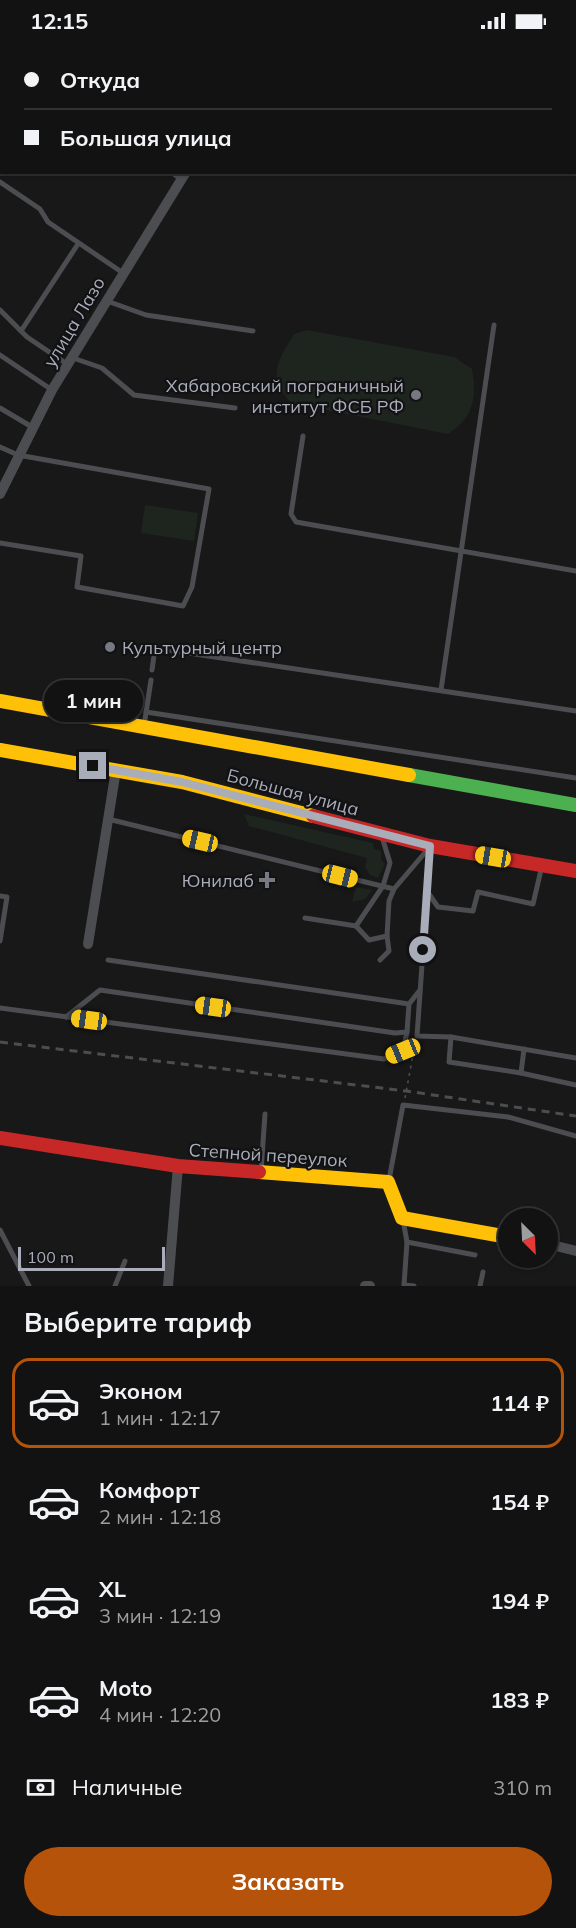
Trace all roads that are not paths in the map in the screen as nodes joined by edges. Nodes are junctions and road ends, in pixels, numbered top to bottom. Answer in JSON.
{"nodes":[{"id":1,"x":184,"y":176,"type":"edge"},
{"id":2,"x":0,"y":182,"type":"edge"},
{"id":3,"x":78,"y":244,"type":"junction"},
{"id":4,"x":123,"y":273,"type":"junction"},
{"id":5,"x":105,"y":301,"type":"junction"},
{"id":6,"x":0,"y":310,"type":"edge"},
{"id":7,"x":494,"y":324,"type":"dead end"},
{"id":8,"x":21,"y":331,"type":"junction"},
{"id":9,"x":253,"y":331,"type":"dead end"},
{"id":10,"x":0,"y":355,"type":"edge"},
{"id":11,"x":69,"y":361,"type":"junction"},
{"id":12,"x":52,"y":390,"type":"junction"},
{"id":13,"x":0,"y":408,"type":"edge"},
{"id":14,"x":235,"y":408,"type":"dead end"},
{"id":15,"x":32,"y":427,"type":"junction"},
{"id":16,"x":303,"y":436,"type":"dead end"},
{"id":17,"x":0,"y":447,"type":"edge"},
{"id":18,"x":18,"y":455,"type":"junction"},
{"id":19,"x":0,"y":494,"type":"edge"},
{"id":20,"x":0,"y":543,"type":"edge"},
{"id":21,"x":459,"y":552,"type":"junction"},
{"id":22,"x":576,"y":571,"type":"edge"},
{"id":23,"x":152,"y":670,"type":"dead end"},
{"id":24,"x":151,"y":680,"type":"dead end"},
{"id":25,"x":441,"y":690,"type":"junction"},
{"id":26,"x":0,"y":701,"type":"edge"},
{"id":27,"x":576,"y":711,"type":"edge"},
{"id":28,"x":146,"y":712,"type":"junction"},
{"id":29,"x":144,"y":727,"type":"junction"},
{"id":30,"x":0,"y":750,"type":"edge"},
{"id":31,"x":116,"y":770,"type":"junction"},
{"id":32,"x":576,"y":778,"type":"edge"},
{"id":33,"x":576,"y":805,"type":"edge"},
{"id":34,"x":108,"y":819,"type":"junction"},
{"id":35,"x":380,"y":833,"type":"junction"},
{"id":36,"x":430,"y":846,"type":"junction"},
{"id":37,"x":542,"y":865,"type":"junction"},
{"id":38,"x":576,"y":871,"type":"edge"},
{"id":39,"x":383,"y":886,"type":"junction"},
{"id":40,"x":394,"y":889,"type":"junction"},
{"id":41,"x":427,"y":891,"type":"junction"},
{"id":42,"x":0,"y":896,"type":"edge"},
{"id":43,"x":304,"y":918,"type":"dead end"},
{"id":44,"x":356,"y":926,"type":"junction"},
{"id":45,"x":387,"y":936,"type":"junction"},
{"id":46,"x":0,"y":941,"type":"edge"},
{"id":47,"x":88,"y":944,"type":"dead end"},
{"id":48,"x":108,"y":960,"type":"dead end"},
{"id":49,"x":380,"y":960,"type":"dead end"},
{"id":50,"x":420,"y":990,"type":"junction"},
{"id":51,"x":409,"y":1004,"type":"junction"},
{"id":52,"x":0,"y":1008,"type":"edge"},
{"id":53,"x":66,"y":1017,"type":"junction"},
{"id":54,"x":407,"y":1032,"type":"junction"},
{"id":55,"x":451,"y":1037,"type":"junction"},
{"id":56,"x":524,"y":1049,"type":"junction"},
{"id":57,"x":576,"y":1058,"type":"edge"},
{"id":58,"x":521,"y":1073,"type":"junction"},
{"id":59,"x":576,"y":1085,"type":"edge"},
{"id":60,"x":265,"y":1114,"type":"dead end"},
{"id":61,"x":576,"y":1136,"type":"edge"},
{"id":62,"x":0,"y":1138,"type":"edge"},
{"id":63,"x":178,"y":1166,"type":"junction"},
{"id":64,"x":261,"y":1173,"type":"junction"},
{"id":65,"x":388,"y":1182,"type":"junction"},
{"id":66,"x":402,"y":1218,"type":"junction"},
{"id":67,"x":0,"y":1230,"type":"edge"},
{"id":68,"x":498,"y":1235,"type":"edge"},
{"id":69,"x":407,"y":1242,"type":"junction"},
{"id":70,"x":558,"y":1246,"type":"edge"},
{"id":71,"x":576,"y":1251,"type":"edge"},
{"id":72,"x":475,"y":1255,"type":"dead end"},
{"id":73,"x":125,"y":1261,"type":"dead end"},
{"id":74,"x":483,"y":1272,"type":"dead end"},
{"id":75,"x":29,"y":1286,"type":"edge"},
{"id":76,"x":115,"y":1286,"type":"edge"},
{"id":77,"x":168,"y":1286,"type":"edge"},
{"id":78,"x":365,"y":1286,"type":"edge"},
{"id":79,"x":370,"y":1286,"type":"edge"},
{"id":80,"x":414,"y":1286,"type":"edge"},
{"id":81,"x":480,"y":1286,"type":"edge"}],
"edges":[{"from":1,"to":4,"type":"street","name":"улица Лазо"},
{"from":2,"to":3,"type":"lane"},
{"from":3,"to":4,"type":"lane"},
{"from":3,"to":8,"type":"lane"},
{"from":4,"to":5,"type":"street","name":"улица Лазо"},
{"from":5,"to":9,"type":"lane"},
{"from":5,"to":11,"type":"street","name":"улица Лазо"},
{"from":6,"to":8,"type":"lane"},
{"from":7,"to":21,"type":"lane"},
{"from":8,"to":11,"type":"lane"},
{"from":10,"to":12,"type":"lane"},
{"from":11,"to":12,"type":"street","name":"улица Лазо"},
{"from":11,"to":14,"type":"lane"},
{"from":12,"to":15,"type":"street","name":"улица Лазо"},
{"from":13,"to":15,"type":"lane"},
{"from":15,"to":18,"type":"street","name":"улица Лазо"},
{"from":16,"to":21,"type":"lane"},
{"from":17,"to":18,"type":"lane"},
{"from":18,"to":19,"type":"street","name":"улица Лазо"},
{"from":18,"to":20,"type":"lane"},
{"from":21,"to":22,"type":"lane"},
{"from":21,"to":25,"type":"lane"},
{"from":23,"to":25,"type":"lane"},
{"from":24,"to":28,"type":"lane"},
{"from":25,"to":27,"type":"lane"},
{"from":26,"to":29,"type":"main road"},
{"from":28,"to":29,"type":"lane"},
{"from":28,"to":32,"type":"lane"},
{"from":29,"to":33,"type":"main road"},
{"from":30,"to":31,"type":"main road","name":"Большая улица"},
{"from":31,"to":34,"type":"street"},
{"from":31,"to":35,"type":"main road","name":"Большая улица"},
{"from":34,"to":39,"type":"lane"},
{"from":34,"to":47,"type":"street"},
{"from":35,"to":36,"type":"main road","name":"Большая улица"},
{"from":35,"to":39,"type":"lane"},
{"from":36,"to":37,"type":"main road","name":"Большая улица"},
{"from":36,"to":40,"type":"lane"},
{"from":36,"to":41,"type":"lane"},
{"from":37,"to":38,"type":"main road","name":"Большая улица"},
{"from":37,"to":41,"type":"lane"},
{"from":39,"to":40,"type":"lane"},
{"from":39,"to":44,"type":"lane"},
{"from":40,"to":45,"type":"lane"},
{"from":41,"to":50,"type":"lane"},
{"from":42,"to":46,"type":"lane"},
{"from":43,"to":44,"type":"lane"},
{"from":44,"to":45,"type":"lane"},
{"from":45,"to":49,"type":"lane"},
{"from":48,"to":51,"type":"lane"},
{"from":50,"to":51,"type":"lane"},
{"from":50,"to":55,"type":"lane"},
{"from":51,"to":54,"type":"lane"},
{"from":52,"to":53,"type":"lane"},
{"from":53,"to":54,"type":"lane"},
{"from":53,"to":54,"type":"lane"},
{"from":55,"to":56,"type":"lane"},
{"from":55,"to":58,"type":"lane"},
{"from":56,"to":57,"type":"lane"},
{"from":56,"to":58,"type":"lane"},
{"from":58,"to":59,"type":"lane"},
{"from":60,"to":64,"type":"lane"},
{"from":61,"to":65,"type":"lane"},
{"from":62,"to":63,"type":"main road","name":"Степной переулок"},
{"from":63,"to":64,"type":"main road","name":"Степной переулок"},
{"from":63,"to":77,"type":"street"},
{"from":64,"to":65,"type":"main road","name":"Степной переулок"},
{"from":65,"to":66,"type":"main road"},
{"from":66,"to":68,"type":"main road"},
{"from":66,"to":69,"type":"lane"},
{"from":67,"to":75,"type":"lane"},
{"from":69,"to":72,"type":"lane"},
{"from":69,"to":80,"type":"lane"},
{"from":70,"to":71,"type":"street"},
{"from":73,"to":76,"type":"lane"},
{"from":74,"to":81,"type":"lane"},
{"from":78,"to":79,"type":"street"}]}
